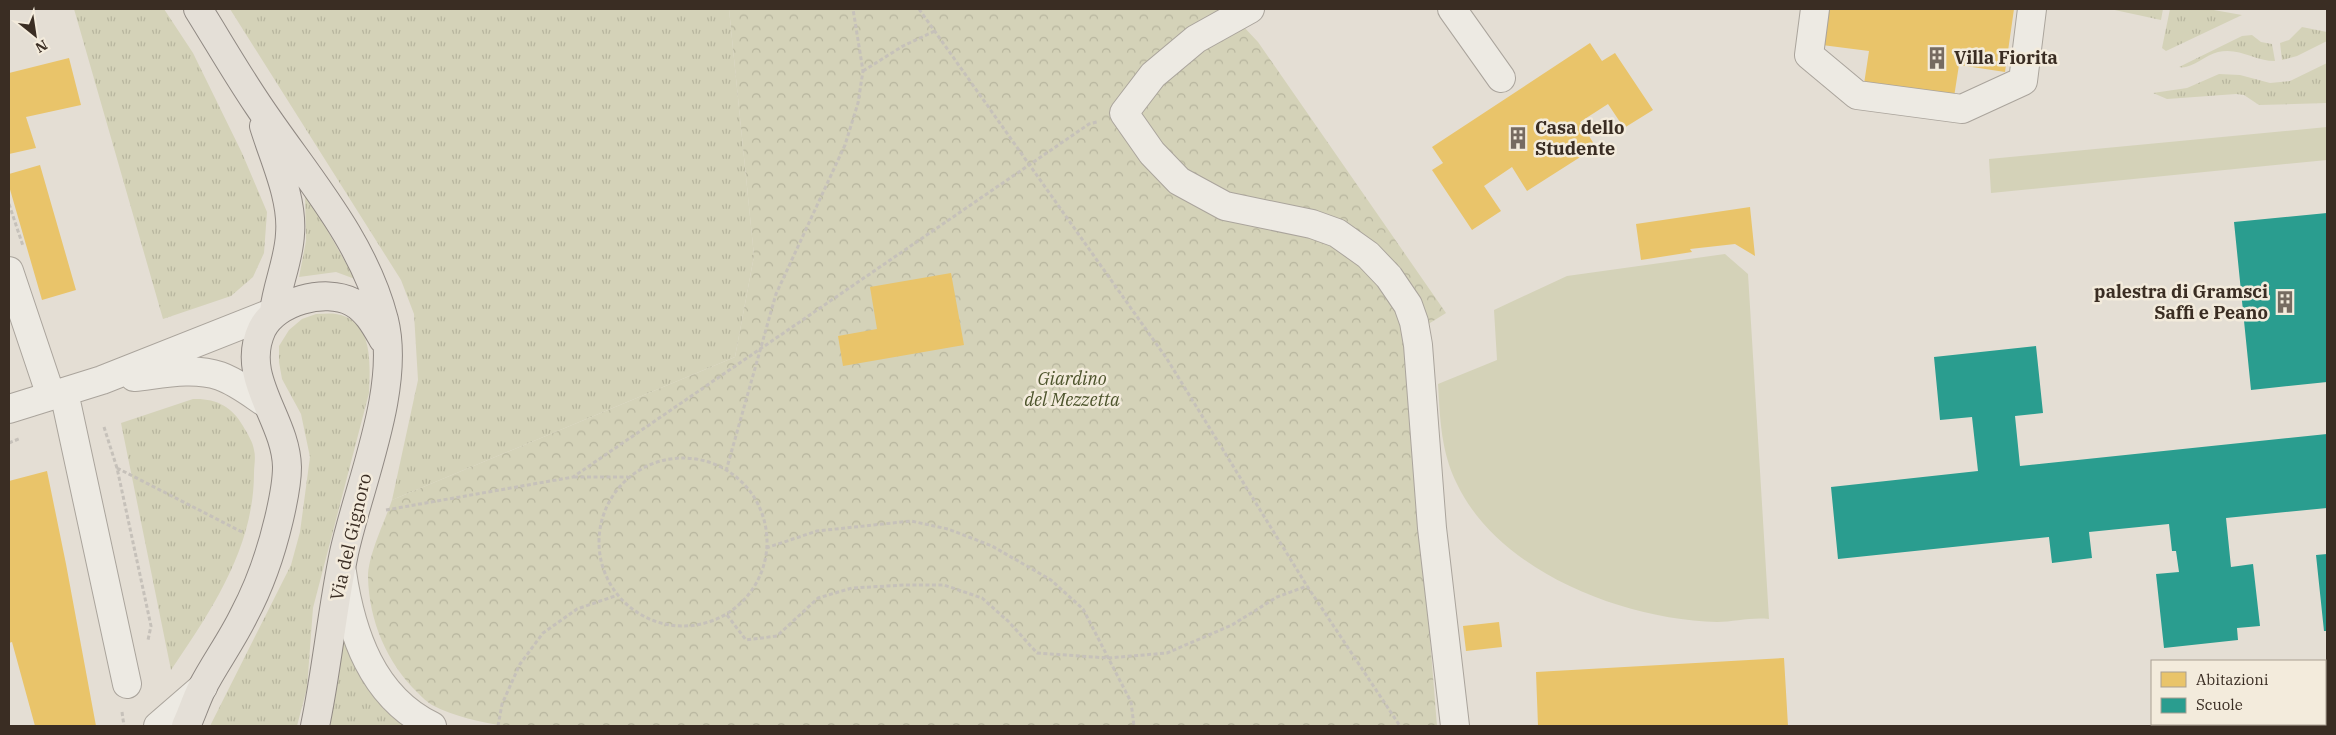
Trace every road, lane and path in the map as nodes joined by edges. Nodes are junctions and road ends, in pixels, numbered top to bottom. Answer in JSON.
{"nodes":[{"id":1,"x":198,"y":9,"type":"edge"},
{"id":2,"x":853,"y":9,"type":"edge"},
{"id":3,"x":919,"y":9,"type":"edge"},
{"id":4,"x":1250,"y":9,"type":"edge"},
{"id":5,"x":1452,"y":9,"type":"edge"},
{"id":6,"x":1815,"y":9,"type":"edge"},
{"id":7,"x":2032,"y":9,"type":"edge"},
{"id":8,"x":935,"y":32,"type":"junction"},
{"id":9,"x":863,"y":71,"type":"junction"},
{"id":10,"x":1501,"y":78,"type":"dead end"},
{"id":11,"x":258,"y":105,"type":"junction"},
{"id":12,"x":1124,"y":113,"type":"junction"},
{"id":13,"x":1028,"y":165,"type":"junction"},
{"id":14,"x":11,"y":285,"type":"edge"},
{"id":15,"x":274,"y":312,"type":"junction"},
{"id":16,"x":388,"y":347,"type":"junction"},
{"id":17,"x":760,"y":350,"type":"junction"},
{"id":18,"x":102,"y":380,"type":"junction"},
{"id":19,"x":57,"y":394,"type":"junction"},
{"id":20,"x":267,"y":404,"type":"junction"},
{"id":21,"x":9,"y":409,"type":"edge"},
{"id":22,"x":103,"y":423,"type":"dead end"},
{"id":23,"x":117,"y":468,"type":"junction"},
{"id":24,"x":726,"y":471,"type":"junction"},
{"id":25,"x":574,"y":477,"type":"junction"},
{"id":26,"x":630,"y":477,"type":"junction"},
{"id":27,"x":382,"y":510,"type":"dead end"},
{"id":28,"x":244,"y":533,"type":"dead end"},
{"id":29,"x":766,"y":548,"type":"junction"},
{"id":30,"x":342,"y":570,"type":"junction"},
{"id":31,"x":1307,"y":586,"type":"junction"},
{"id":32,"x":615,"y":595,"type":"junction"},
{"id":33,"x":726,"y":614,"type":"junction"},
{"id":34,"x":151,"y":626,"type":"dead end"},
{"id":35,"x":1108,"y":658,"type":"junction"},
{"id":36,"x":127,"y":684,"type":"dead end"},
{"id":37,"x":203,"y":687,"type":"junction"},
{"id":38,"x":158,"y":726,"type":"edge"},
{"id":39,"x":186,"y":726,"type":"edge"},
{"id":40,"x":315,"y":726,"type":"edge"},
{"id":41,"x":432,"y":726,"type":"edge"},
{"id":42,"x":498,"y":726,"type":"edge"},
{"id":43,"x":1134,"y":726,"type":"edge"},
{"id":44,"x":1400,"y":726,"type":"edge"},
{"id":45,"x":1456,"y":726,"type":"edge"}],
"edges":[{"from":1,"to":11,"type":"main road","name":"Via del Gignoro"},
{"from":2,"to":9,"type":"path"},
{"from":3,"to":8,"type":"path"},
{"from":4,"to":12,"type":"street"},
{"from":5,"to":10,"type":"street"},
{"from":6,"to":7,"type":"street"},
{"from":8,"to":9,"type":"path"},
{"from":8,"to":13,"type":"path"},
{"from":9,"to":17,"type":"path"},
{"from":11,"to":15,"type":"main road","name":"Via del Gignoro"},
{"from":11,"to":16,"type":"main road","name":"Via del Gignoro"},
{"from":12,"to":13,"type":"path"},
{"from":12,"to":45,"type":"street"},
{"from":13,"to":17,"type":"path"},
{"from":13,"to":31,"type":"path"},
{"from":14,"to":19,"type":"street"},
{"from":15,"to":16,"type":"main road"},
{"from":15,"to":18,"type":"street"},
{"from":15,"to":20,"type":"main road","name":"Via del Gignoro"},
{"from":16,"to":30,"type":"main road","name":"Via del Gignoro"},
{"from":17,"to":24,"type":"path"},
{"from":17,"to":25,"type":"path"},
{"from":18,"to":19,"type":"street"},
{"from":18,"to":20,"type":"street"},
{"from":19,"to":21,"type":"street"},
{"from":19,"to":36,"type":"street"},
{"from":20,"to":37,"type":"main road","name":"Via del Gignoro"},
{"from":22,"to":23,"type":"path"},
{"from":23,"to":28,"type":"path"},
{"from":23,"to":34,"type":"path"},
{"from":24,"to":26,"type":"path"},
{"from":24,"to":29,"type":"path"},
{"from":25,"to":26,"type":"path"},
{"from":25,"to":27,"type":"path"},
{"from":26,"to":32,"type":"path"},
{"from":29,"to":33,"type":"path"},
{"from":29,"to":35,"type":"path"},
{"from":30,"to":40,"type":"main road","name":"Via del Gignoro"},
{"from":30,"to":41,"type":"street"},
{"from":31,"to":35,"type":"path"},
{"from":31,"to":44,"type":"path"},
{"from":32,"to":33,"type":"path"},
{"from":32,"to":42,"type":"path"},
{"from":33,"to":35,"type":"path"},
{"from":35,"to":43,"type":"path"},
{"from":37,"to":38,"type":"street"},
{"from":37,"to":39,"type":"main road","name":"Via del Gignoro"}]}
